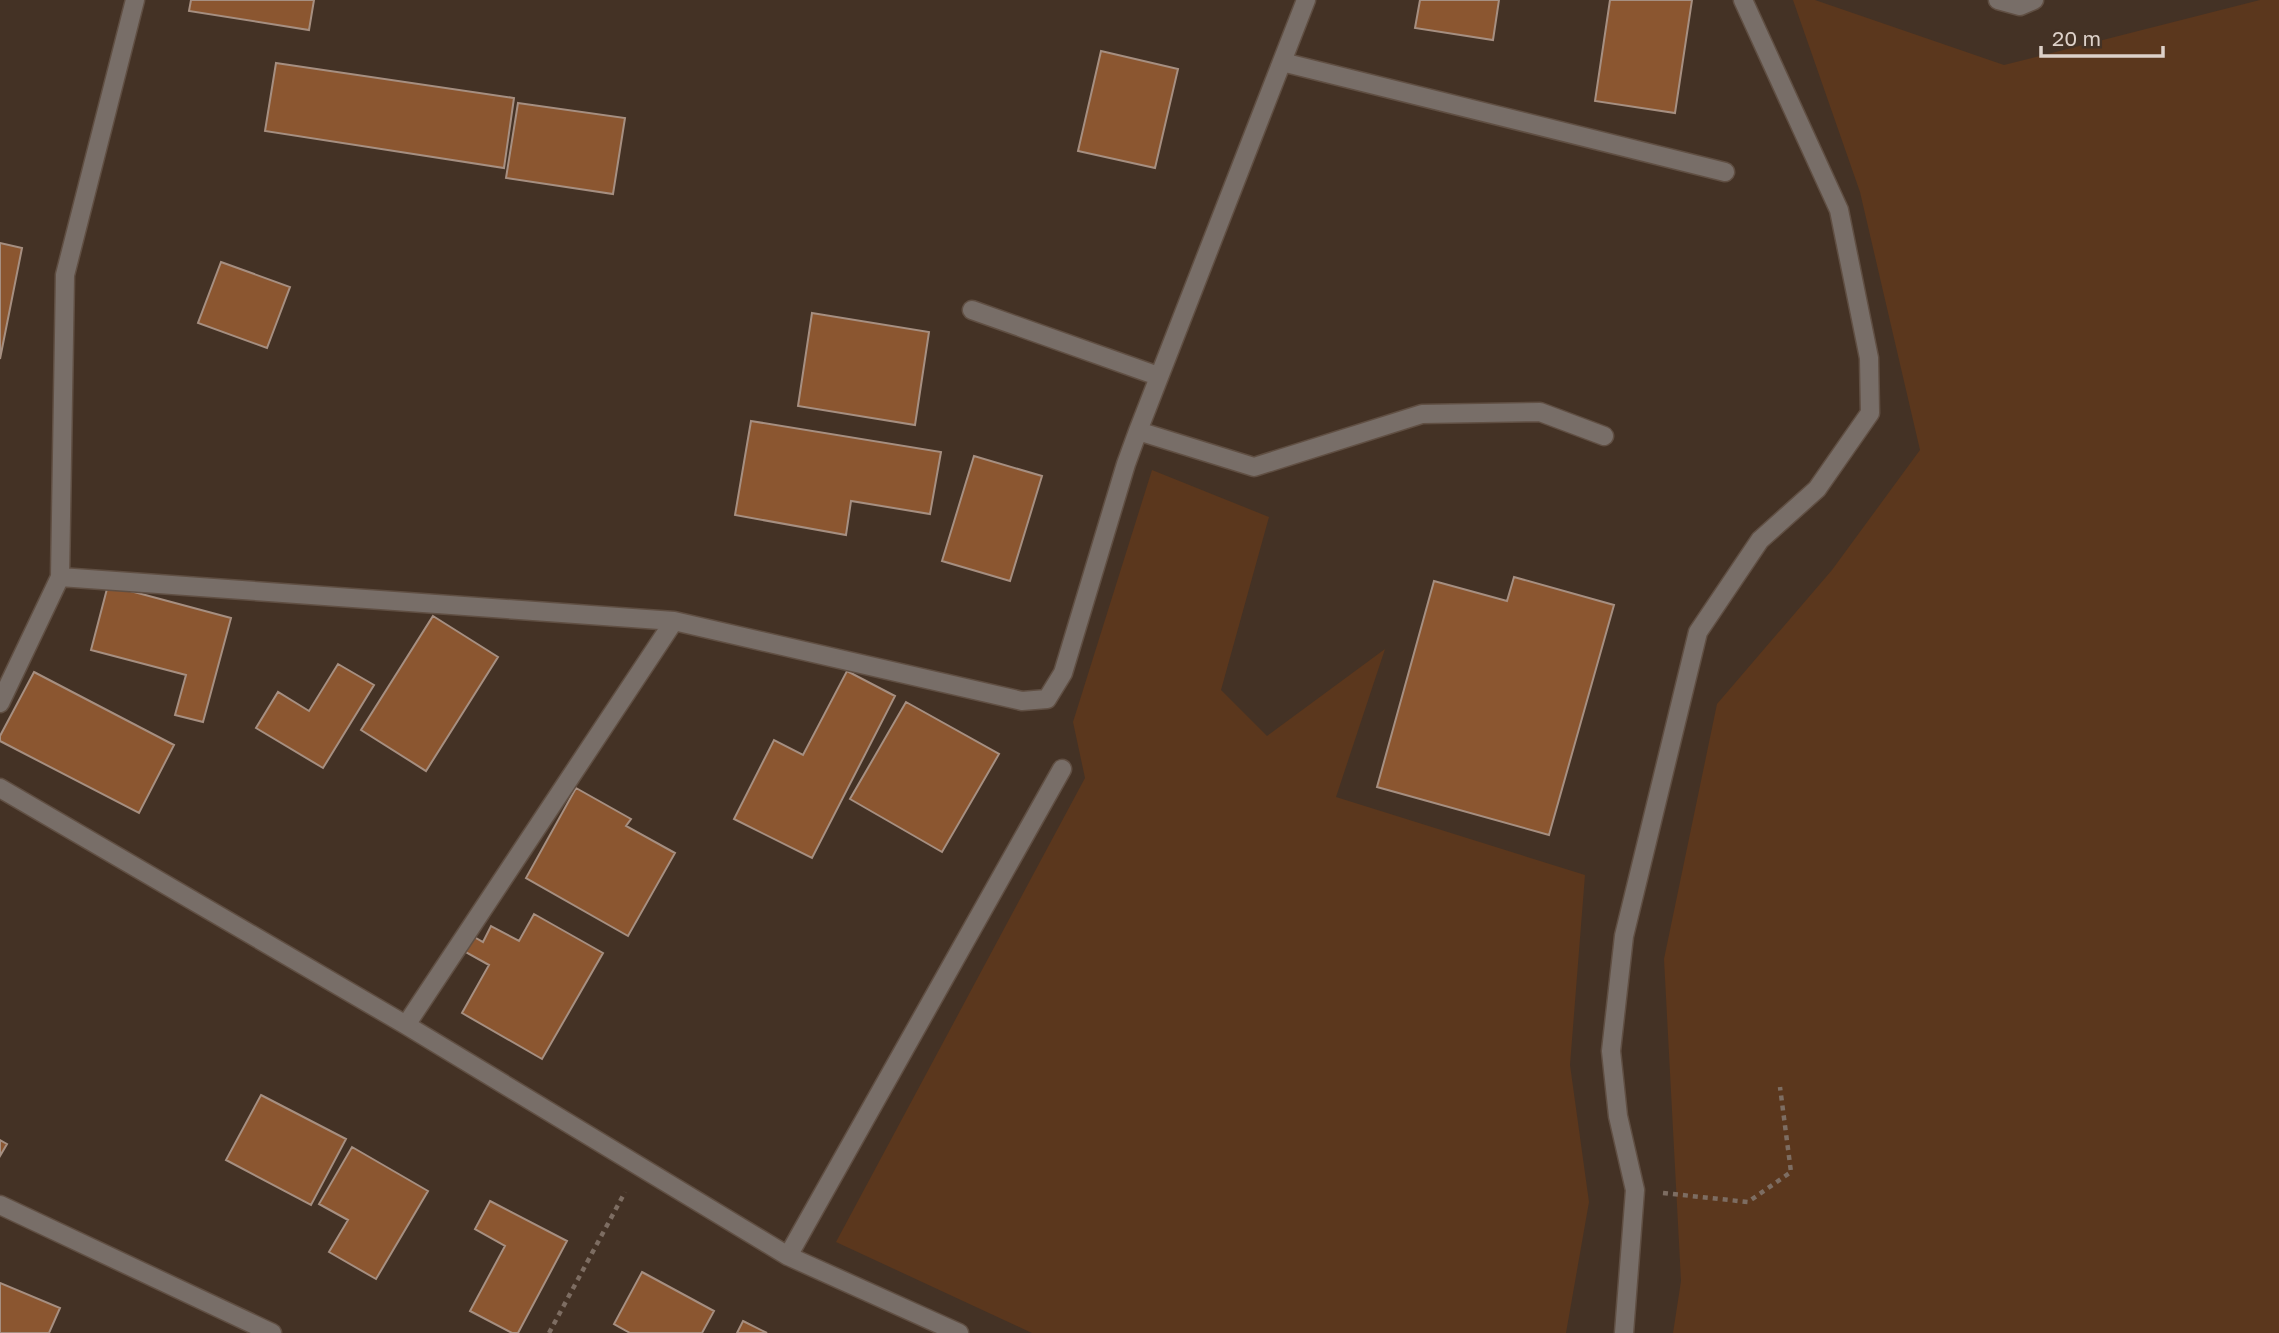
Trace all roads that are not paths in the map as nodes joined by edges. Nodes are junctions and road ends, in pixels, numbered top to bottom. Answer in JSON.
{"nodes":[{"id":1,"x":135,"y":0,"type":"edge"},
{"id":2,"x":1306,"y":0,"type":"edge"},
{"id":3,"x":1743,"y":0,"type":"edge"},
{"id":4,"x":1998,"y":0,"type":"edge"},
{"id":5,"x":2034,"y":0,"type":"edge"},
{"id":6,"x":1282,"y":62,"type":"junction"},
{"id":7,"x":1725,"y":172,"type":"dead end"},
{"id":8,"x":972,"y":310,"type":"dead end"},
{"id":9,"x":1158,"y":376,"type":"junction"},
{"id":10,"x":1138,"y":431,"type":"junction"},
{"id":11,"x":1604,"y":436,"type":"dead end"},
{"id":12,"x":60,"y":577,"type":"junction"},
{"id":13,"x":674,"y":621,"type":"junction"},
{"id":14,"x":0,"y":703,"type":"edge"},
{"id":15,"x":1062,"y":769,"type":"dead end"},
{"id":16,"x":0,"y":788,"type":"edge"},
{"id":17,"x":406,"y":1025,"type":"junction"},
{"id":18,"x":0,"y":1205,"type":"edge"},
{"id":19,"x":788,"y":1256,"type":"junction"},
{"id":20,"x":272,"y":1333,"type":"edge"},
{"id":21,"x":959,"y":1333,"type":"edge"},
{"id":22,"x":1624,"y":1333,"type":"edge"}],
"edges":[{"from":1,"to":12,"type":"street"},
{"from":2,"to":6,"type":"street"},
{"from":3,"to":22,"type":"street"},
{"from":4,"to":5,"type":"street"},
{"from":6,"to":7,"type":"street"},
{"from":6,"to":9,"type":"street"},
{"from":8,"to":9,"type":"street"},
{"from":9,"to":10,"type":"street"},
{"from":10,"to":11,"type":"street"},
{"from":10,"to":13,"type":"street"},
{"from":12,"to":13,"type":"street"},
{"from":12,"to":14,"type":"street"},
{"from":13,"to":17,"type":"street"},
{"from":15,"to":19,"type":"street"},
{"from":16,"to":17,"type":"street"},
{"from":17,"to":19,"type":"street"},
{"from":18,"to":20,"type":"street"},
{"from":19,"to":21,"type":"street"}]}
